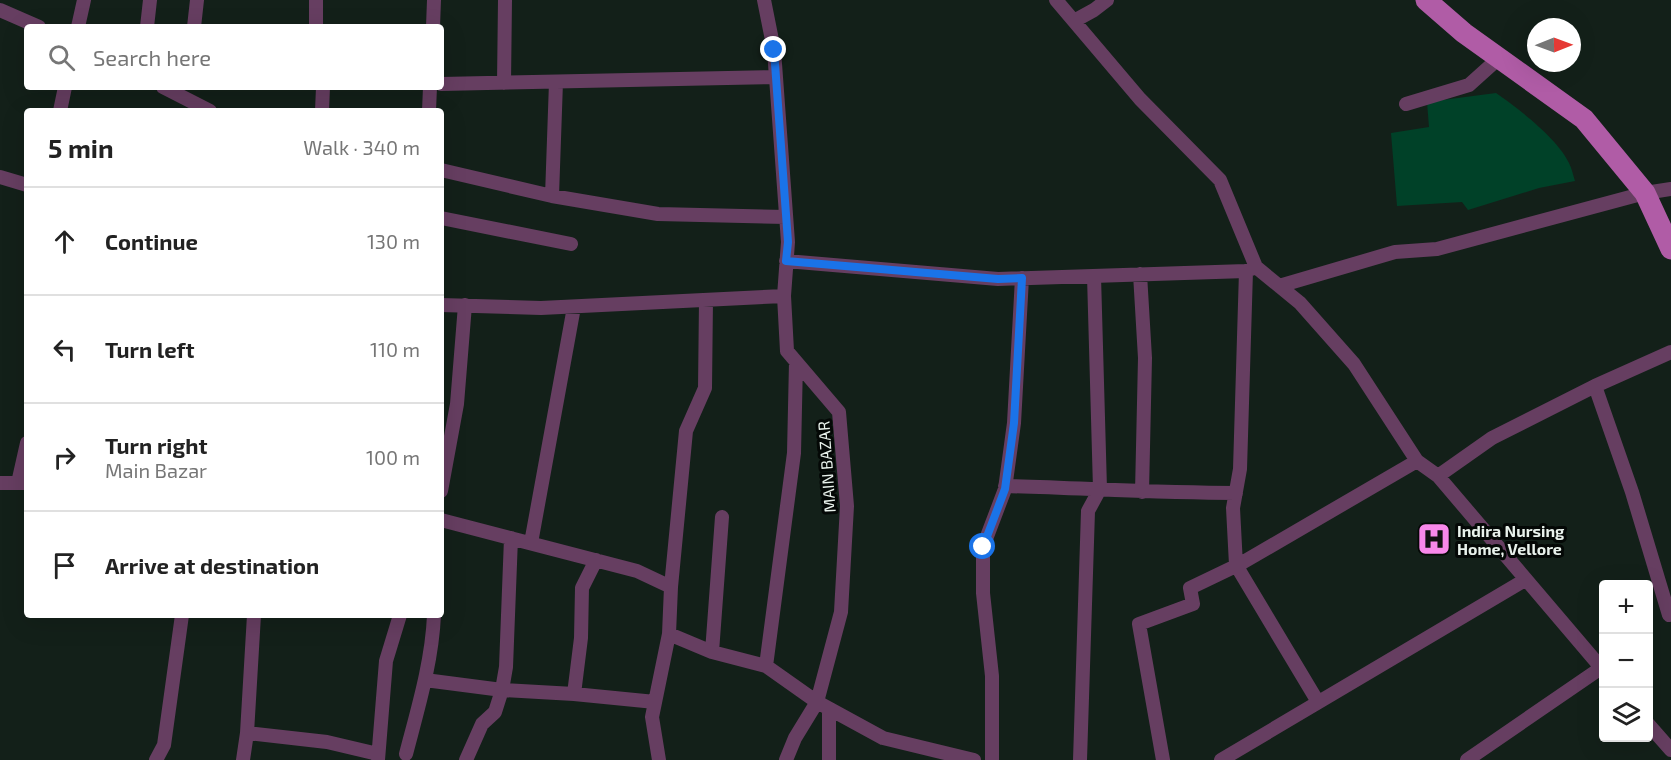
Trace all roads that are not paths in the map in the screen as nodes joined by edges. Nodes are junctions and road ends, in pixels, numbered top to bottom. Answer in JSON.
{"nodes":[{"id":1,"x":84,"y":0,"type":"edge"},
{"id":2,"x":150,"y":0,"type":"edge"},
{"id":3,"x":197,"y":0,"type":"edge"},
{"id":4,"x":316,"y":0,"type":"edge"},
{"id":5,"x":434,"y":0,"type":"edge"},
{"id":6,"x":505,"y":0,"type":"edge"},
{"id":7,"x":764,"y":0,"type":"edge"},
{"id":8,"x":1056,"y":0,"type":"edge"},
{"id":9,"x":1107,"y":0,"type":"edge"},
{"id":10,"x":1426,"y":0,"type":"edge"},
{"id":11,"x":0,"y":10,"type":"edge"},
{"id":12,"x":1074,"y":21,"type":"junction"},
{"id":13,"x":32,"y":24,"type":"edge"},
{"id":14,"x":79,"y":24,"type":"edge"},
{"id":15,"x":147,"y":24,"type":"edge"},
{"id":16,"x":194,"y":24,"type":"edge"},
{"id":17,"x":316,"y":24,"type":"edge"},
{"id":18,"x":433,"y":24,"type":"edge"},
{"id":19,"x":1499,"y":58,"type":"junction"},
{"id":20,"x":776,"y":77,"type":"junction"},
{"id":21,"x":556,"y":82,"type":"junction"},
{"id":22,"x":504,"y":83,"type":"junction"},
{"id":23,"x":444,"y":84,"type":"edge"},
{"id":24,"x":64,"y":90,"type":"edge"},
{"id":25,"x":169,"y":90,"type":"edge"},
{"id":26,"x":323,"y":90,"type":"edge"},
{"id":27,"x":430,"y":90,"type":"edge"},
{"id":28,"x":1406,"y":104,"type":"dead end"},
{"id":29,"x":61,"y":108,"type":"edge"},
{"id":30,"x":204,"y":108,"type":"edge"},
{"id":31,"x":322,"y":108,"type":"edge"},
{"id":32,"x":429,"y":108,"type":"edge"},
{"id":33,"x":444,"y":171,"type":"edge"},
{"id":34,"x":0,"y":177,"type":"edge"},
{"id":35,"x":24,"y":184,"type":"edge"},
{"id":36,"x":1671,"y":189,"type":"edge"},
{"id":37,"x":1645,"y":193,"type":"junction"},
{"id":38,"x":552,"y":196,"type":"junction"},
{"id":39,"x":786,"y":217,"type":"junction"},
{"id":40,"x":444,"y":219,"type":"edge"},
{"id":41,"x":572,"y":244,"type":"dead end"},
{"id":42,"x":1671,"y":249,"type":"edge"},
{"id":43,"x":786,"y":261,"type":"junction"},
{"id":44,"x":1251,"y":269,"type":"junction"},
{"id":45,"x":1140,"y":274,"type":"junction"},
{"id":46,"x":1094,"y":276,"type":"junction"},
{"id":47,"x":1022,"y":278,"type":"junction"},
{"id":48,"x":1279,"y":286,"type":"junction"},
{"id":49,"x":784,"y":296,"type":"junction"},
{"id":50,"x":706,"y":300,"type":"junction"},
{"id":51,"x":444,"y":304,"type":"edge"},
{"id":52,"x":465,"y":305,"type":"junction"},
{"id":53,"x":574,"y":307,"type":"junction"},
{"id":54,"x":1671,"y":352,"type":"edge"},
{"id":55,"x":796,"y":362,"type":"junction"},
{"id":56,"x":1595,"y":386,"type":"junction"},
{"id":57,"x":1417,"y":461,"type":"junction"},
{"id":58,"x":24,"y":467,"type":"edge"},
{"id":59,"x":444,"y":475,"type":"edge"},
{"id":60,"x":1438,"y":476,"type":"junction"},
{"id":61,"x":0,"y":483,"type":"edge"},
{"id":62,"x":22,"y":483,"type":"edge"},
{"id":63,"x":1005,"y":486,"type":"junction"},
{"id":64,"x":1100,"y":489,"type":"junction"},
{"id":65,"x":1142,"y":492,"type":"junction"},
{"id":66,"x":1236,"y":493,"type":"junction"},
{"id":67,"x":722,"y":517,"type":"dead end"},
{"id":68,"x":444,"y":523,"type":"edge"},
{"id":69,"x":511,"y":537,"type":"junction"},
{"id":70,"x":531,"y":543,"type":"junction"},
{"id":71,"x":596,"y":560,"type":"junction"},
{"id":72,"x":1236,"y":565,"type":"junction"},
{"id":73,"x":1525,"y":580,"type":"junction"},
{"id":74,"x":671,"y":587,"type":"junction"},
{"id":75,"x":1669,"y":615,"type":"dead end"},
{"id":76,"x":182,"y":618,"type":"edge"},
{"id":77,"x":254,"y":618,"type":"edge"},
{"id":78,"x":399,"y":618,"type":"edge"},
{"id":79,"x":434,"y":618,"type":"edge"},
{"id":80,"x":669,"y":634,"type":"junction"},
{"id":81,"x":712,"y":652,"type":"junction"},
{"id":82,"x":766,"y":666,"type":"junction"},
{"id":83,"x":1599,"y":666,"type":"edge"},
{"id":84,"x":1599,"y":672,"type":"edge"},
{"id":85,"x":425,"y":680,"type":"junction"},
{"id":86,"x":502,"y":690,"type":"junction"},
{"id":87,"x":574,"y":694,"type":"junction"},
{"id":88,"x":655,"y":702,"type":"junction"},
{"id":89,"x":1318,"y":702,"type":"junction"},
{"id":90,"x":823,"y":706,"type":"junction"},
{"id":91,"x":1653,"y":730,"type":"edge"},
{"id":92,"x":247,"y":733,"type":"junction"},
{"id":93,"x":1671,"y":750,"type":"edge"},
{"id":94,"x":406,"y":754,"type":"dead end"},
{"id":95,"x":378,"y":757,"type":"edge"},
{"id":96,"x":156,"y":760,"type":"edge"},
{"id":97,"x":243,"y":760,"type":"edge"},
{"id":98,"x":466,"y":760,"type":"edge"},
{"id":99,"x":659,"y":760,"type":"edge"},
{"id":100,"x":786,"y":760,"type":"edge"},
{"id":101,"x":829,"y":760,"type":"edge"},
{"id":102,"x":974,"y":760,"type":"edge"},
{"id":103,"x":992,"y":760,"type":"edge"},
{"id":104,"x":1080,"y":760,"type":"edge"},
{"id":105,"x":1163,"y":760,"type":"edge"},
{"id":106,"x":1221,"y":760,"type":"edge"},
{"id":107,"x":1467,"y":760,"type":"edge"}],
"edges":[{"from":1,"to":14,"type":"street"},
{"from":2,"to":15,"type":"street"},
{"from":3,"to":16,"type":"street"},
{"from":4,"to":17,"type":"street"},
{"from":5,"to":18,"type":"street"},
{"from":6,"to":22,"type":"street"},
{"from":7,"to":20,"type":"street","name":"MAIN BAZAR"},
{"from":8,"to":12,"type":"street"},
{"from":9,"to":12,"type":"street"},
{"from":10,"to":19,"type":"main road"},
{"from":11,"to":13,"type":"street"},
{"from":12,"to":44,"type":"street"},
{"from":19,"to":28,"type":"street"},
{"from":19,"to":37,"type":"main road"},
{"from":20,"to":21,"type":"street"},
{"from":20,"to":39,"type":"street","name":"MAIN BAZAR"},
{"from":21,"to":22,"type":"street"},
{"from":21,"to":38,"type":"street"},
{"from":22,"to":23,"type":"street"},
{"from":24,"to":29,"type":"street"},
{"from":25,"to":30,"type":"street"},
{"from":26,"to":31,"type":"street"},
{"from":27,"to":32,"type":"street"},
{"from":33,"to":38,"type":"street"},
{"from":34,"to":35,"type":"street"},
{"from":36,"to":37,"type":"street"},
{"from":37,"to":42,"type":"main road"},
{"from":37,"to":48,"type":"street"},
{"from":38,"to":39,"type":"street"},
{"from":39,"to":43,"type":"street","name":"MAIN BAZAR"},
{"from":40,"to":41,"type":"street"},
{"from":43,"to":47,"type":"street"},
{"from":43,"to":49,"type":"street","name":"MAIN BAZAR"},
{"from":44,"to":45,"type":"street"},
{"from":44,"to":48,"type":"street"},
{"from":44,"to":66,"type":"street"},
{"from":45,"to":46,"type":"street"},
{"from":45,"to":65,"type":"street"},
{"from":46,"to":47,"type":"street"},
{"from":46,"to":64,"type":"street"},
{"from":47,"to":63,"type":"street"},
{"from":48,"to":57,"type":"street"},
{"from":49,"to":50,"type":"street"},
{"from":49,"to":55,"type":"street","name":"MAIN BAZAR"},
{"from":50,"to":53,"type":"street"},
{"from":50,"to":74,"type":"street"},
{"from":51,"to":52,"type":"street"},
{"from":52,"to":53,"type":"street"},
{"from":52,"to":59,"type":"street"},
{"from":53,"to":70,"type":"street"},
{"from":54,"to":56,"type":"street"},
{"from":55,"to":82,"type":"street"},
{"from":55,"to":90,"type":"street","name":"MAIN BAZAR"},
{"from":56,"to":60,"type":"street"},
{"from":56,"to":75,"type":"street"},
{"from":57,"to":60,"type":"street"},
{"from":57,"to":72,"type":"street"},
{"from":58,"to":62,"type":"street"},
{"from":60,"to":73,"type":"street"},
{"from":61,"to":62,"type":"street"},
{"from":63,"to":64,"type":"street"},
{"from":63,"to":103,"type":"street"},
{"from":64,"to":65,"type":"street"},
{"from":64,"to":104,"type":"street"},
{"from":65,"to":66,"type":"street"},
{"from":66,"to":72,"type":"street"},
{"from":67,"to":81,"type":"street"},
{"from":68,"to":69,"type":"street"},
{"from":69,"to":70,"type":"street"},
{"from":69,"to":86,"type":"street"},
{"from":70,"to":71,"type":"street"},
{"from":71,"to":74,"type":"street"},
{"from":71,"to":87,"type":"street"},
{"from":72,"to":89,"type":"street"},
{"from":72,"to":105,"type":"street"},
{"from":73,"to":83,"type":"street"},
{"from":73,"to":89,"type":"street"},
{"from":74,"to":80,"type":"street"},
{"from":76,"to":96,"type":"street"},
{"from":77,"to":92,"type":"street"},
{"from":78,"to":95,"type":"street"},
{"from":79,"to":85,"type":"street"},
{"from":80,"to":81,"type":"street"},
{"from":80,"to":88,"type":"street"},
{"from":81,"to":82,"type":"street"},
{"from":82,"to":90,"type":"street"},
{"from":84,"to":107,"type":"street"},
{"from":85,"to":86,"type":"street"},
{"from":85,"to":94,"type":"street"},
{"from":86,"to":87,"type":"street"},
{"from":86,"to":98,"type":"street"},
{"from":87,"to":88,"type":"street"},
{"from":88,"to":99,"type":"street"},
{"from":89,"to":106,"type":"street"},
{"from":90,"to":100,"type":"street","name":"MAIN BAZAR"},
{"from":90,"to":101,"type":"street"},
{"from":90,"to":102,"type":"street"},
{"from":91,"to":93,"type":"street"},
{"from":92,"to":95,"type":"street"},
{"from":92,"to":97,"type":"street"}]}
